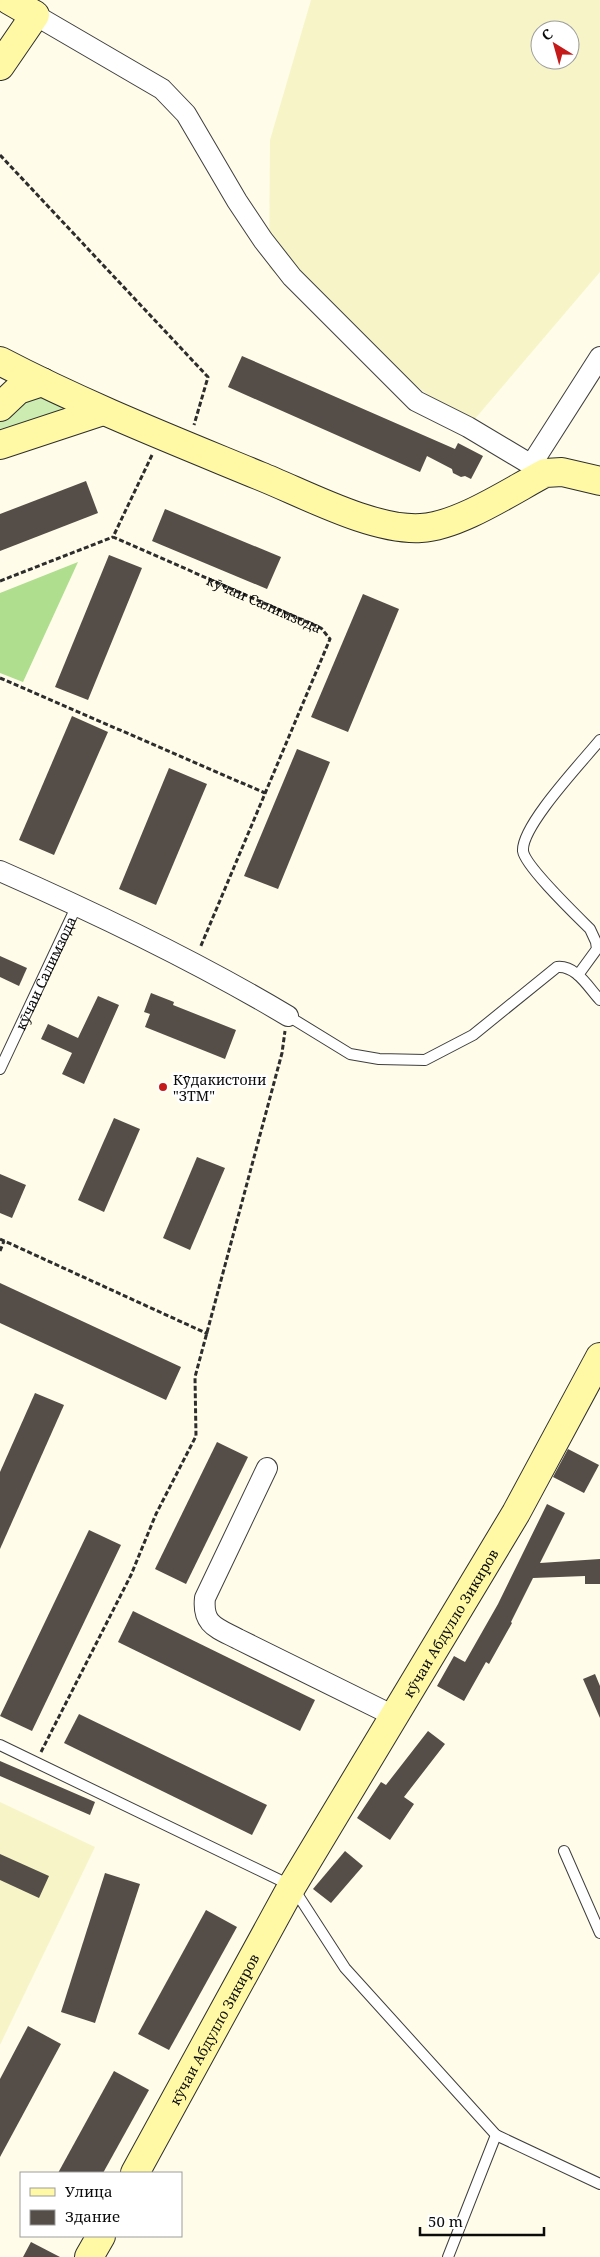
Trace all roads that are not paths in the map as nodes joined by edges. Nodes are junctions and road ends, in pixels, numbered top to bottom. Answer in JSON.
{"nodes":[{"id":1,"x":9,"y":0,"type":"edge"},
{"id":2,"x":35,"y":15,"type":"junction"},
{"id":3,"x":0,"y":66,"type":"edge"},
{"id":4,"x":600,"y":357,"type":"edge"},
{"id":5,"x":0,"y":361,"type":"edge"},
{"id":6,"x":53,"y":387,"type":"junction"},
{"id":7,"x":0,"y":407,"type":"edge"},
{"id":8,"x":103,"y":410,"type":"junction"},
{"id":9,"x":54,"y":427,"type":"junction"},
{"id":10,"x":0,"y":445,"type":"edge"},
{"id":11,"x":538,"y":469,"type":"junction"},
{"id":12,"x":600,"y":481,"type":"edge"},
{"id":13,"x":600,"y":740,"type":"edge"},
{"id":14,"x":0,"y":871,"type":"edge"},
{"id":15,"x":77,"y":905,"type":"junction"},
{"id":16,"x":578,"y":975,"type":"junction"},
{"id":17,"x":600,"y":1000,"type":"edge"},
{"id":18,"x":288,"y":1016,"type":"joint"},
{"id":19,"x":0,"y":1069,"type":"edge"},
{"id":20,"x":600,"y":1357,"type":"edge"},
{"id":21,"x":268,"y":1468,"type":"dead end"},
{"id":22,"x":394,"y":1716,"type":"junction"},
{"id":23,"x":0,"y":1745,"type":"edge"},
{"id":24,"x":564,"y":1852,"type":"dead end"},
{"id":25,"x":292,"y":1886,"type":"junction"},
{"id":26,"x":600,"y":1933,"type":"edge"},
{"id":27,"x":496,"y":2135,"type":"junction"},
{"id":28,"x":136,"y":2172,"type":"edge"},
{"id":29,"x":600,"y":2184,"type":"edge"},
{"id":30,"x":100,"y":2237,"type":"edge"},
{"id":31,"x":89,"y":2257,"type":"edge"},
{"id":32,"x":448,"y":2257,"type":"edge"}],
"edges":[{"from":1,"to":2,"type":"street"},
{"from":2,"to":3,"type":"street"},
{"from":2,"to":11,"type":"street"},
{"from":4,"to":11,"type":"street"},
{"from":5,"to":6,"type":"street"},
{"from":6,"to":7,"type":"street"},
{"from":6,"to":8,"type":"street"},
{"from":6,"to":9,"type":"street"},
{"from":8,"to":9,"type":"street"},
{"from":8,"to":11,"type":"street"},
{"from":9,"to":10,"type":"street"},
{"from":11,"to":12,"type":"street"},
{"from":13,"to":16,"type":"lane"},
{"from":14,"to":15,"type":"street","name":"кӯчаи Салимзода"},
{"from":15,"to":18,"type":"street","name":"кӯчаи Салимзода"},
{"from":15,"to":19,"type":"lane","name":"кӯчаи Салимзода"},
{"from":16,"to":17,"type":"lane"},
{"from":16,"to":18,"type":"lane"},
{"from":20,"to":22,"type":"street","name":"кӯчаи Абдулло Зикиров"},
{"from":21,"to":22,"type":"street"},
{"from":22,"to":25,"type":"street","name":"кӯчаи Абдулло Зикиров"},
{"from":23,"to":25,"type":"lane"},
{"from":24,"to":26,"type":"lane"},
{"from":25,"to":27,"type":"lane"},
{"from":25,"to":28,"type":"street","name":"кӯчаи Абдулло Зикиров"},
{"from":27,"to":29,"type":"lane"},
{"from":27,"to":32,"type":"lane"},
{"from":30,"to":31,"type":"street"}]}
